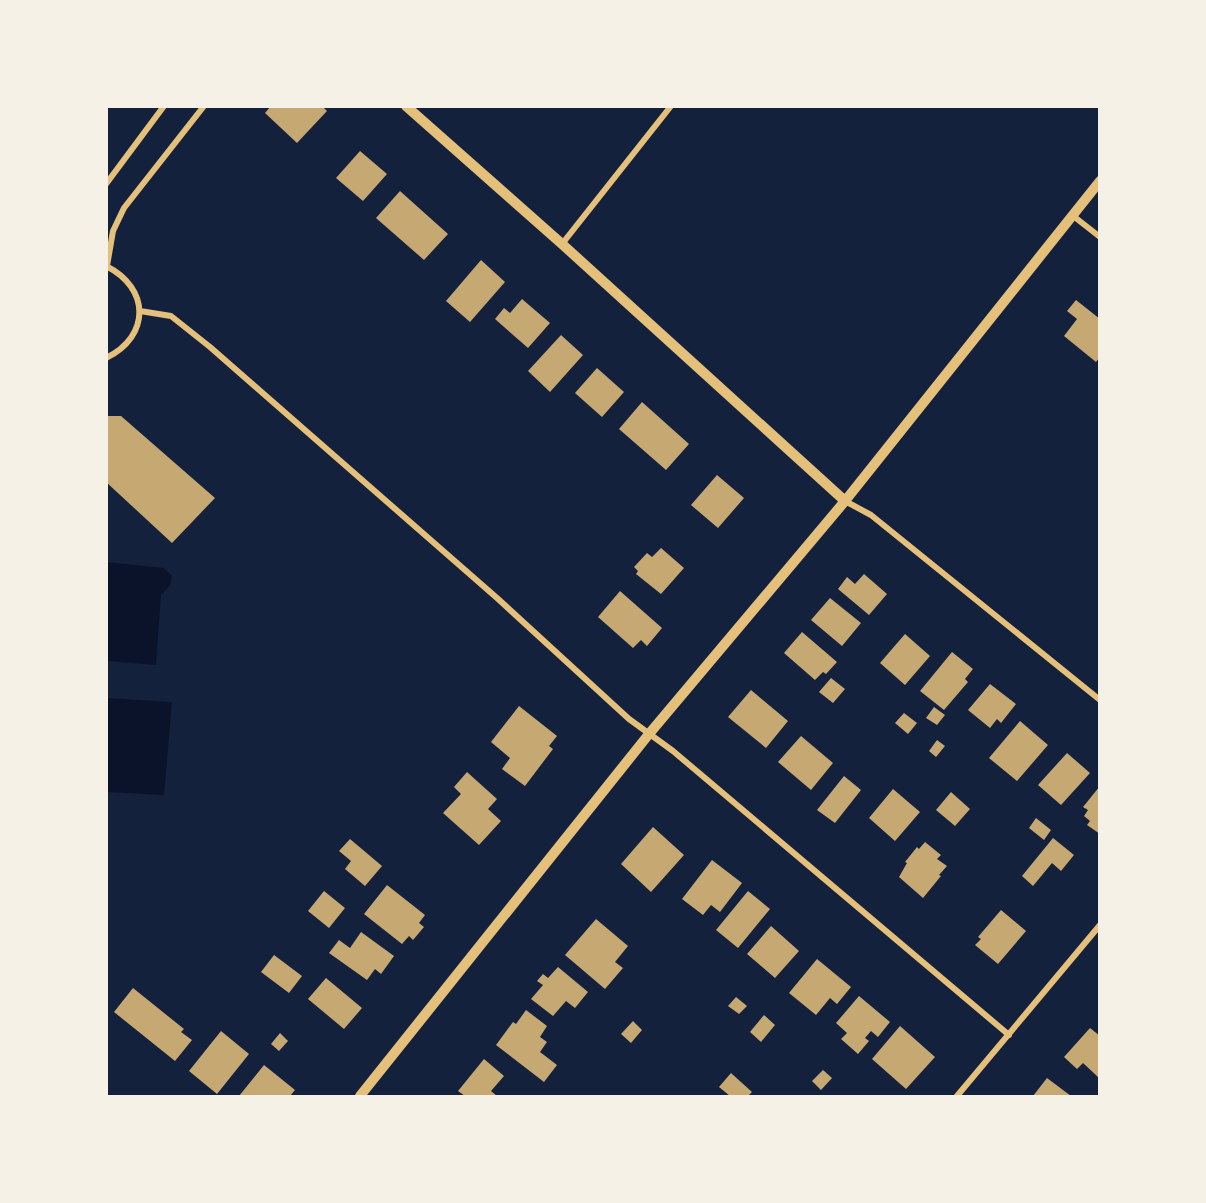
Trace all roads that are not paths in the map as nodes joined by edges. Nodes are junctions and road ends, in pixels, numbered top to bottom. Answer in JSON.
{"nodes":[{"id":1,"x":164,"y":106,"type":"edge"},
{"id":2,"x":204,"y":106,"type":"edge"},
{"id":3,"x":406,"y":106,"type":"edge"},
{"id":4,"x":671,"y":106,"type":"edge"},
{"id":5,"x":1100,"y":181,"type":"edge"},
{"id":6,"x":106,"y":184,"type":"edge"},
{"id":7,"x":1072,"y":215,"type":"junction"},
{"id":8,"x":1100,"y":237,"type":"edge"},
{"id":9,"x":562,"y":244,"type":"junction"},
{"id":10,"x":107,"y":266,"type":"edge"},
{"id":11,"x":140,"y":311,"type":"junction"},
{"id":12,"x":106,"y":358,"type":"edge"},
{"id":13,"x":844,"y":501,"type":"junction"},
{"id":14,"x":1100,"y":700,"type":"edge"},
{"id":15,"x":649,"y":734,"type":"junction"},
{"id":16,"x":1100,"y":925,"type":"edge"},
{"id":17,"x":1009,"y":1035,"type":"junction"},
{"id":18,"x":360,"y":1096,"type":"edge"},
{"id":19,"x":957,"y":1096,"type":"edge"}],
"edges":[{"from":1,"to":6,"type":"street"},
{"from":2,"to":10,"type":"street"},
{"from":3,"to":9,"type":"street"},
{"from":4,"to":9,"type":"street"},
{"from":5,"to":7,"type":"street"},
{"from":7,"to":8,"type":"street"},
{"from":7,"to":13,"type":"street"},
{"from":9,"to":13,"type":"street"},
{"from":10,"to":11,"type":"street"},
{"from":11,"to":12,"type":"street"},
{"from":11,"to":15,"type":"street"},
{"from":13,"to":14,"type":"street"},
{"from":13,"to":15,"type":"street"},
{"from":15,"to":17,"type":"street"},
{"from":15,"to":18,"type":"street"},
{"from":16,"to":17,"type":"street"},
{"from":17,"to":19,"type":"street"}]}
